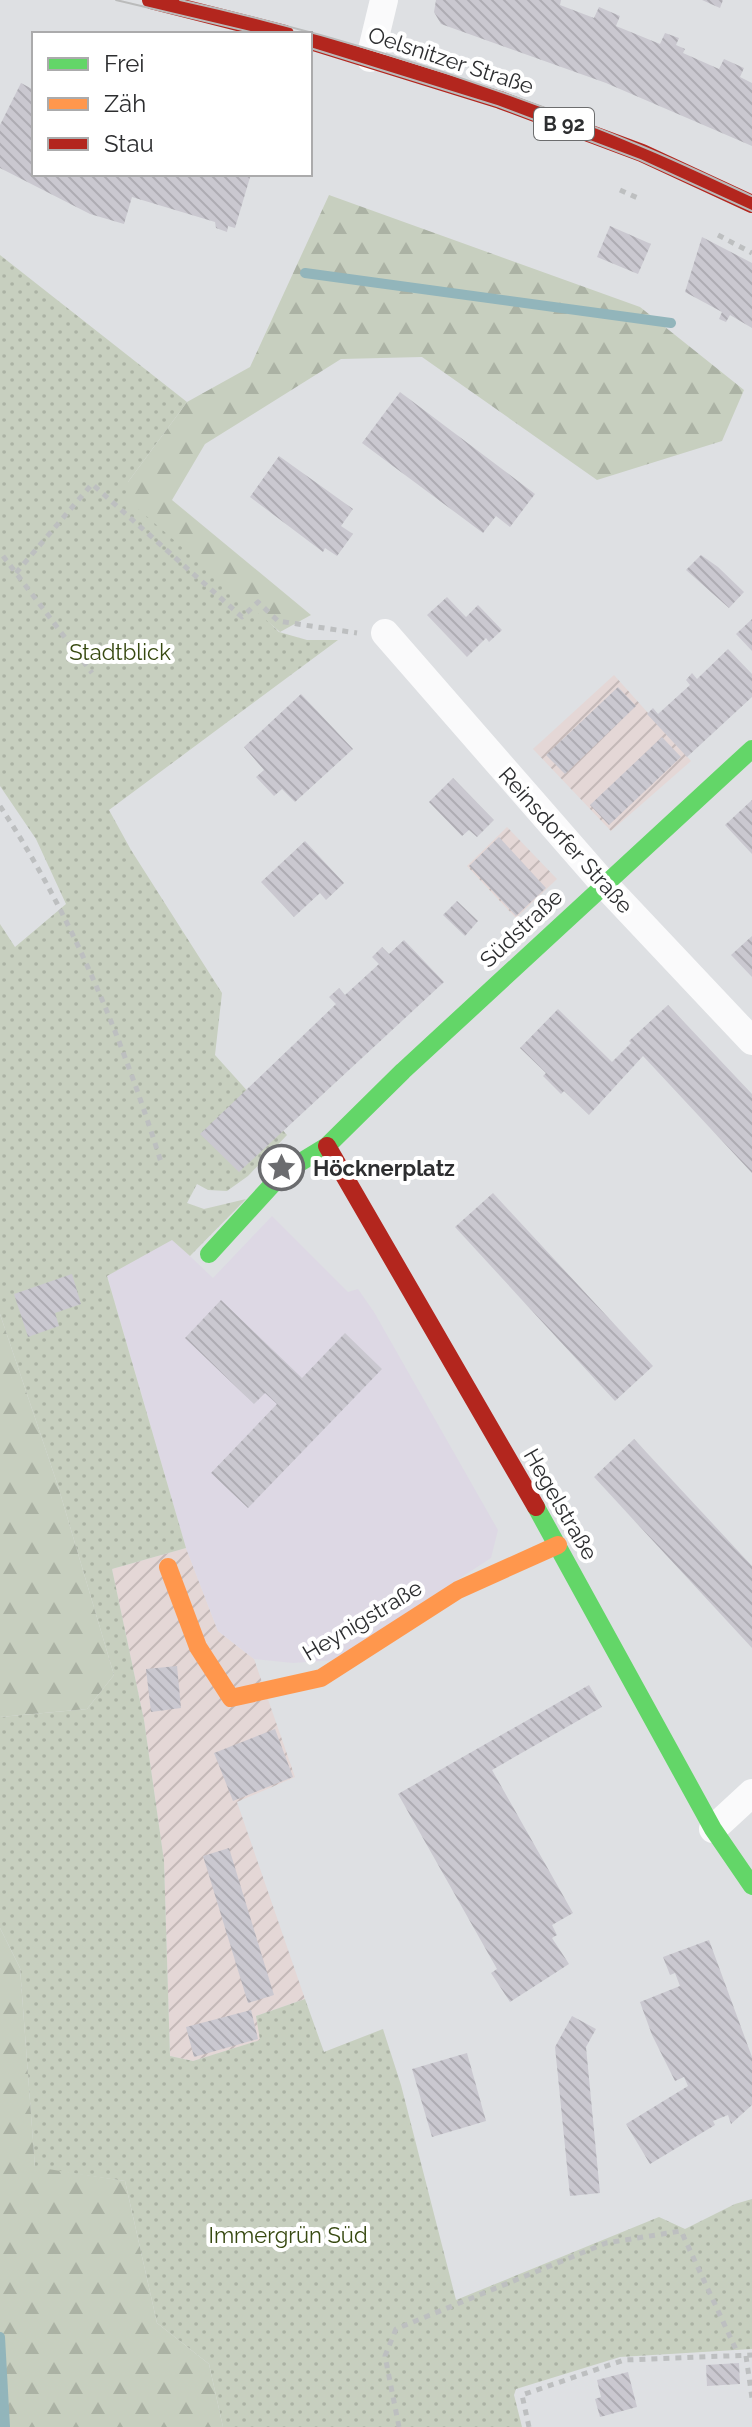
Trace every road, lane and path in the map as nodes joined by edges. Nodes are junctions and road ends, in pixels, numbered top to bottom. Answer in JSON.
{"nodes":[{"id":1,"x":151,"y":0,"type":"edge"},
{"id":2,"x":384,"y":0,"type":"edge"},
{"id":3,"x":277,"y":32,"type":"edge"},
{"id":4,"x":312,"y":42,"type":"edge"},
{"id":5,"x":370,"y":58,"type":"junction"},
{"id":6,"x":606,"y":184,"type":"dead end"},
{"id":7,"x":649,"y":203,"type":"dead end"},
{"id":8,"x":752,"y":204,"type":"edge"},
{"id":9,"x":706,"y":229,"type":"dead end"},
{"id":10,"x":752,"y":253,"type":"edge"},
{"id":11,"x":3,"y":556,"type":"dead end"},
{"id":12,"x":16,"y":573,"type":"junction"},
{"id":13,"x":385,"y":633,"type":"joint"},
{"id":14,"x":92,"y":673,"type":"dead end"},
{"id":15,"x":752,"y":749,"type":"edge"},
{"id":16,"x":0,"y":806,"type":"edge"},
{"id":17,"x":604,"y":884,"type":"junction"},
{"id":18,"x":752,"y":1041,"type":"edge"},
{"id":19,"x":327,"y":1146,"type":"junction"},
{"id":20,"x":161,"y":1162,"type":"dead end"},
{"id":21,"x":209,"y":1254,"type":"dead end"},
{"id":22,"x":558,"y":1545,"type":"junction"},
{"id":23,"x":168,"y":1567,"type":"dead end"},
{"id":24,"x":752,"y":1793,"type":"edge"},
{"id":25,"x":713,"y":1829,"type":"junction"},
{"id":26,"x":752,"y":1886,"type":"edge"},
{"id":27,"x":746,"y":2355,"type":"edge"},
{"id":28,"x":752,"y":2398,"type":"edge"},
{"id":29,"x":399,"y":2427,"type":"edge"},
{"id":30,"x":529,"y":2427,"type":"edge"}],
"edges":[{"from":1,"to":3,"type":"street"},
{"from":2,"to":5,"type":"street"},
{"from":4,"to":5,"type":"street","name":"Oelsnitzer Straße","number":"B 92"},
{"from":5,"to":8,"type":"street","name":"Oelsnitzer Straße","number":"B 92"},
{"from":6,"to":7,"type":"path"},
{"from":9,"to":10,"type":"path"},
{"from":11,"to":12,"type":"path"},
{"from":12,"to":13,"type":"path"},
{"from":12,"to":14,"type":"path"},
{"from":13,"to":17,"type":"street","name":"Reinsdorfer Straße"},
{"from":15,"to":17,"type":"street","name":"Südstraße"},
{"from":16,"to":20,"type":"path"},
{"from":17,"to":18,"type":"street","name":"Reinsdorfer Straße"},
{"from":17,"to":19,"type":"street","name":"Südstraße"},
{"from":19,"to":21,"type":"street"},
{"from":19,"to":22,"type":"street","name":"Hegelstraße"},
{"from":22,"to":23,"type":"street","name":"Heynigstraße"},
{"from":22,"to":25,"type":"street","name":"Hegelstraße"},
{"from":24,"to":25,"type":"street"},
{"from":25,"to":26,"type":"street","name":"Hegelstraße"},
{"from":27,"to":28,"type":"path"},
{"from":27,"to":29,"type":"path"},
{"from":27,"to":30,"type":"path"}]}
